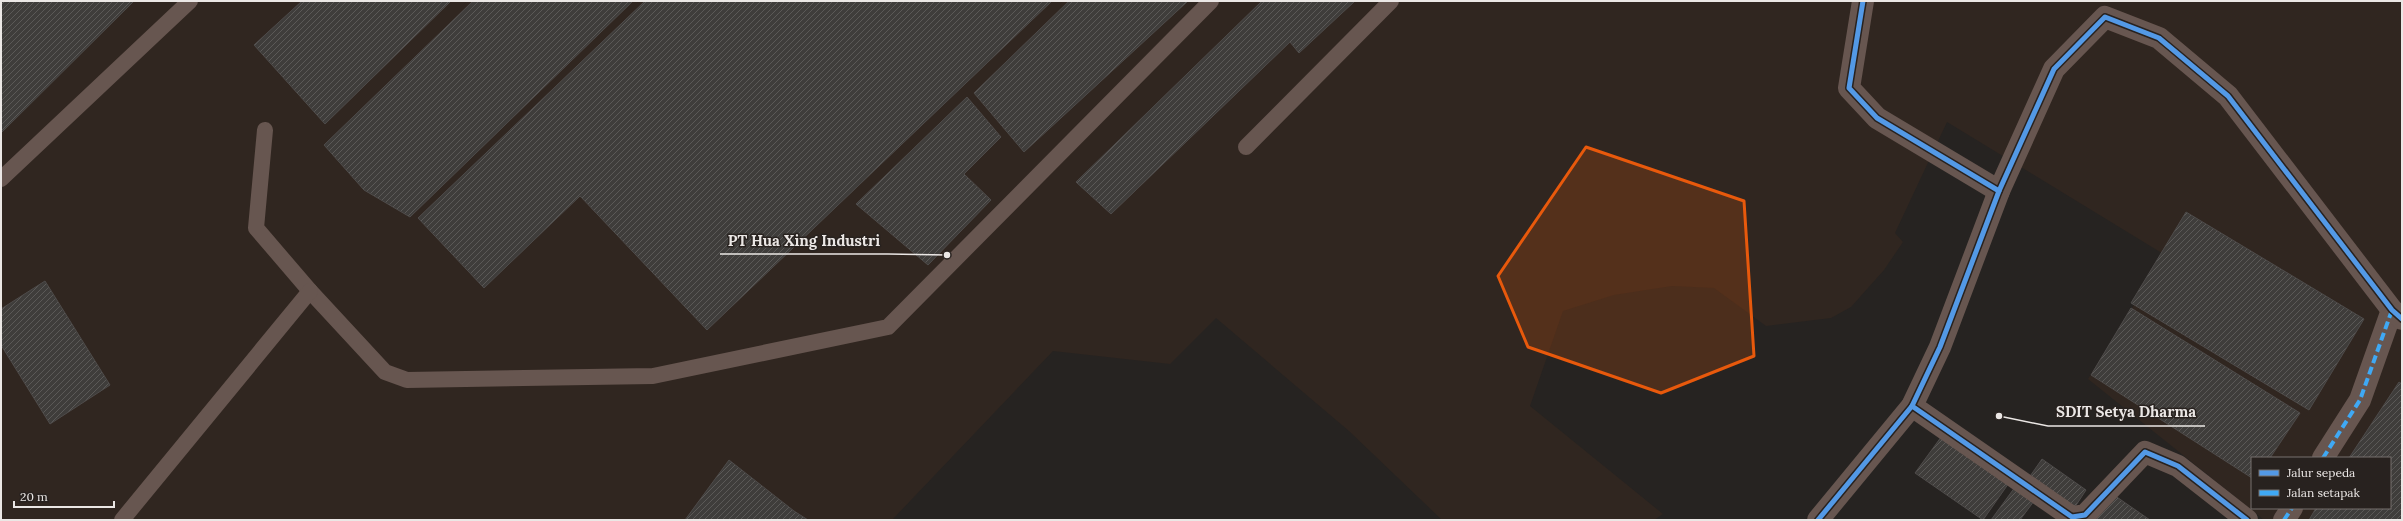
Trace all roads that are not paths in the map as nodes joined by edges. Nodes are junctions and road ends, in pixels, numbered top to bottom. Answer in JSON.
{"nodes":[{"id":1,"x":190,"y":1,"type":"edge"},
{"id":2,"x":1211,"y":1,"type":"edge"},
{"id":3,"x":1391,"y":1,"type":"edge"},
{"id":4,"x":1863,"y":1,"type":"edge"},
{"id":5,"x":2102,"y":9,"type":"edge"},
{"id":6,"x":265,"y":130,"type":"dead end"},
{"id":7,"x":1246,"y":147,"type":"dead end"},
{"id":8,"x":1,"y":179,"type":"edge"},
{"id":9,"x":1999,"y":191,"type":"junction"},
{"id":10,"x":310,"y":291,"type":"junction"},
{"id":11,"x":2397,"y":315,"type":"edge"},
{"id":12,"x":1912,"y":406,"type":"junction"},
{"id":13,"x":2324,"y":457,"type":"edge"},
{"id":14,"x":2291,"y":509,"type":"edge"},
{"id":15,"x":122,"y":520,"type":"edge"},
{"id":16,"x":1818,"y":520,"type":"edge"},
{"id":17,"x":2247,"y":520,"type":"edge"},
{"id":18,"x":2284,"y":520,"type":"edge"}],
"edges":[{"from":1,"to":8,"type":"lane"},
{"from":2,"to":10,"type":"lane"},
{"from":3,"to":7,"type":"lane"},
{"from":4,"to":9,"type":"street"},
{"from":5,"to":9,"type":"street"},
{"from":5,"to":11,"type":"street"},
{"from":6,"to":10,"type":"lane"},
{"from":9,"to":12,"type":"street"},
{"from":10,"to":15,"type":"lane"},
{"from":11,"to":13,"type":"street"},
{"from":12,"to":16,"type":"street"},
{"from":12,"to":17,"type":"street"},
{"from":14,"to":18,"type":"street"}]}
